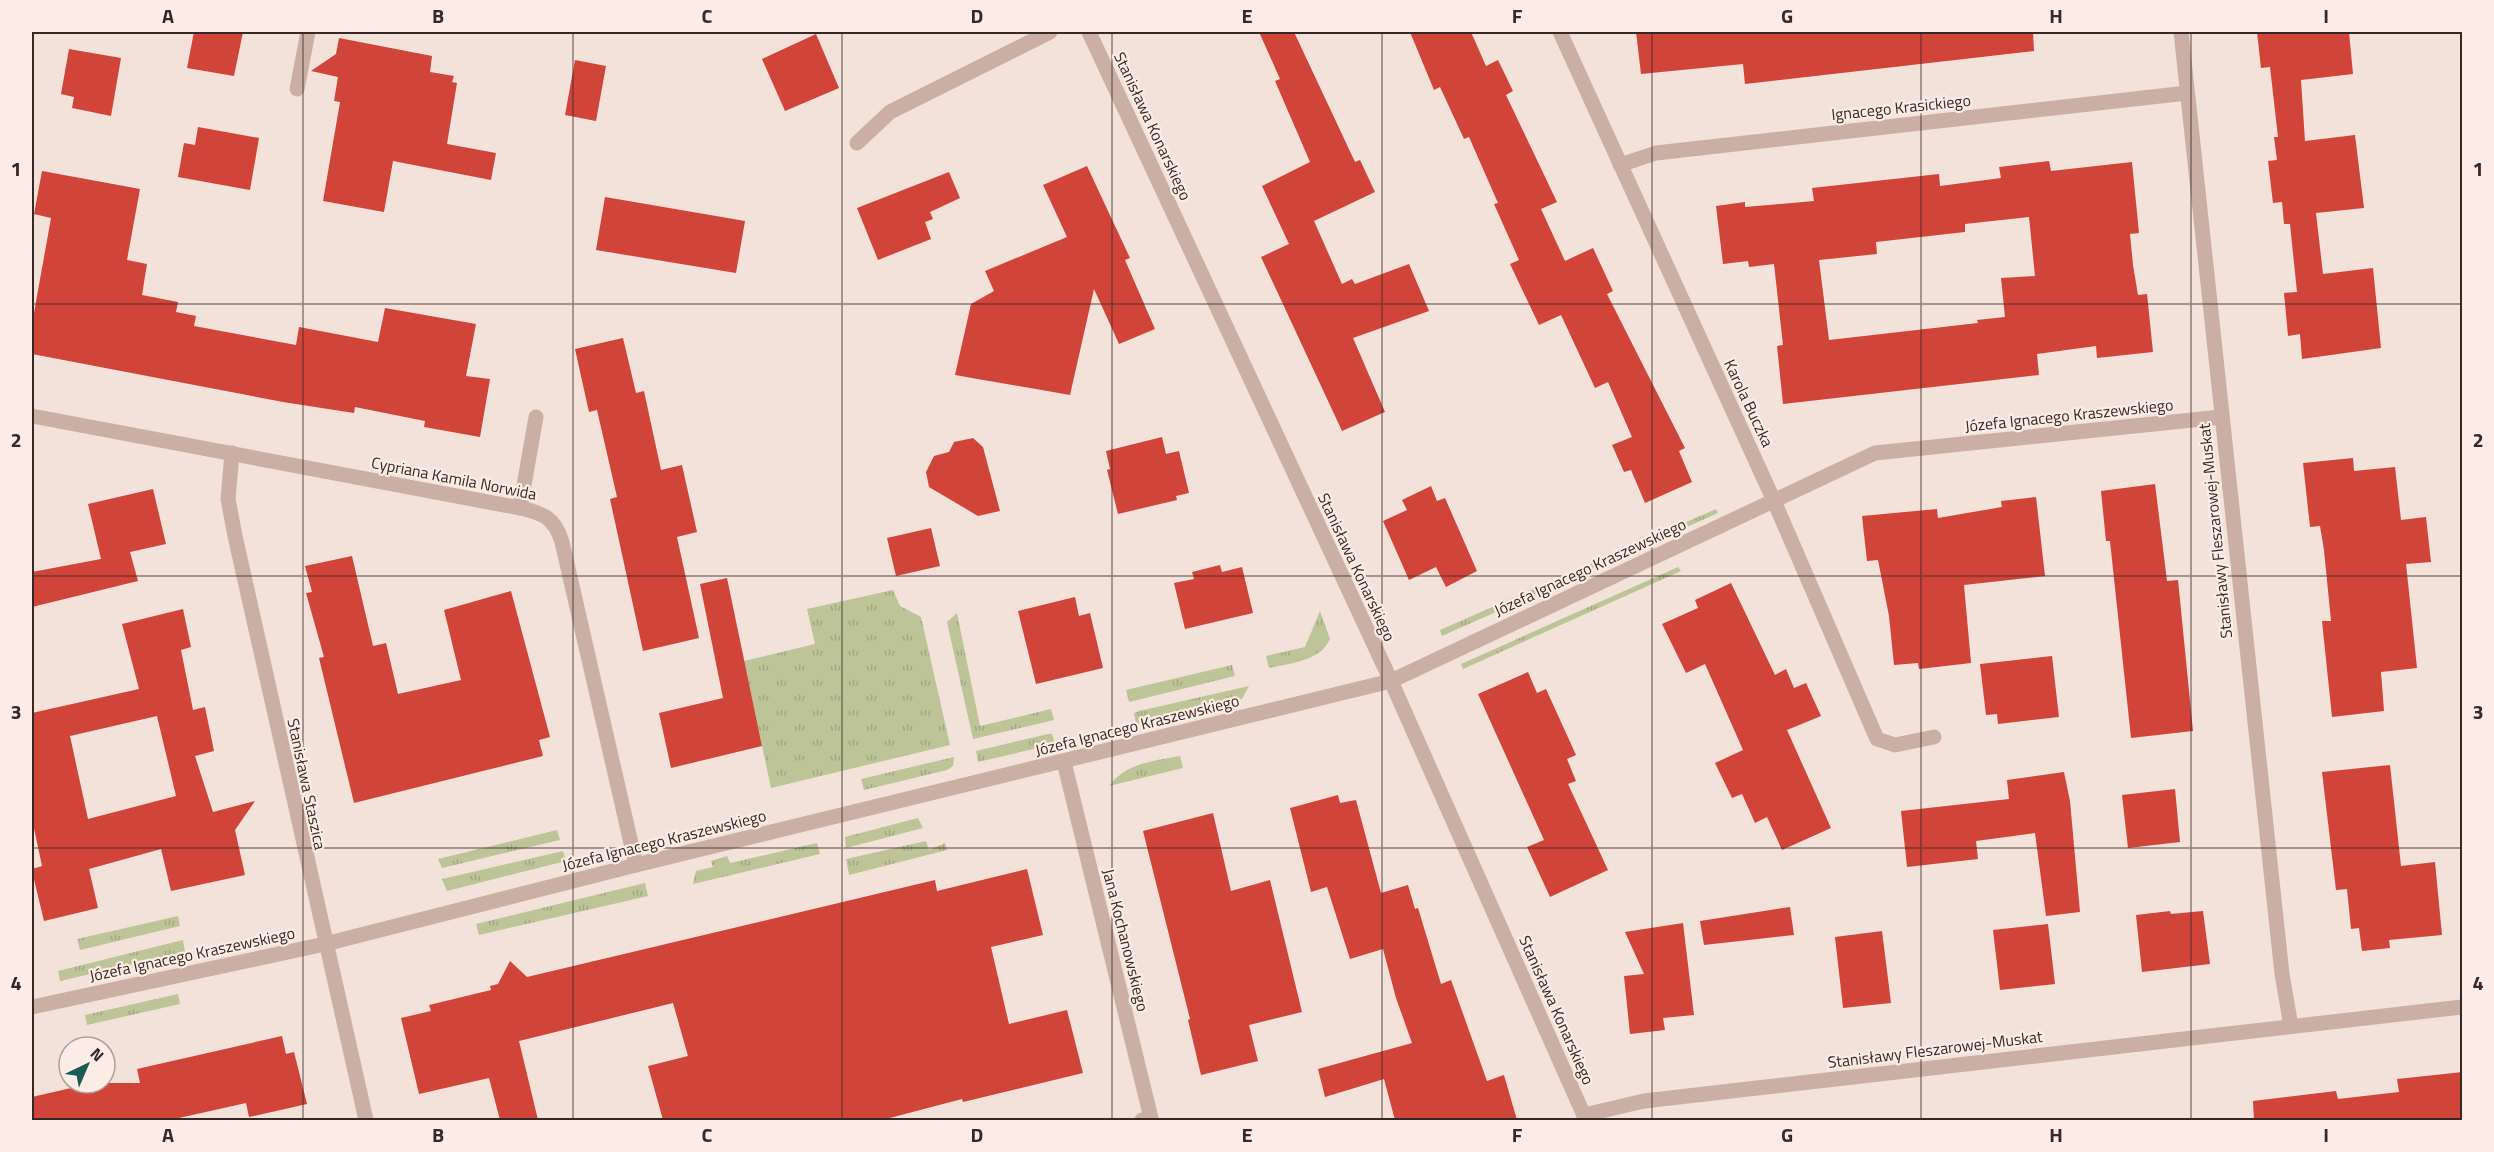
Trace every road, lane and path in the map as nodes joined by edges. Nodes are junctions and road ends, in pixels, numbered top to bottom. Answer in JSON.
{"nodes":[{"id":1,"x":308,"y":32,"type":"edge"},
{"id":2,"x":1050,"y":32,"type":"edge"},
{"id":3,"x":1089,"y":32,"type":"edge"},
{"id":4,"x":1560,"y":32,"type":"edge"},
{"id":5,"x":2181,"y":32,"type":"edge"},
{"id":6,"x":297,"y":89,"type":"dead end"},
{"id":7,"x":2187,"y":93,"type":"junction"},
{"id":8,"x":857,"y":143,"type":"dead end"},
{"id":9,"x":1620,"y":165,"type":"junction"},
{"id":10,"x":32,"y":416,"type":"edge"},
{"id":11,"x":536,"y":417,"type":"dead end"},
{"id":12,"x":2221,"y":417,"type":"junction"},
{"id":13,"x":232,"y":453,"type":"junction"},
{"id":14,"x":1774,"y":501,"type":"junction"},
{"id":15,"x":520,"y":507,"type":"junction"},
{"id":16,"x":1391,"y":681,"type":"junction"},
{"id":17,"x":1934,"y":738,"type":"dead end"},
{"id":18,"x":1064,"y":762,"type":"junction"},
{"id":19,"x":636,"y":865,"type":"junction"},
{"id":20,"x":325,"y":944,"type":"junction"},
{"id":21,"x":32,"y":1007,"type":"edge"},
{"id":22,"x":2463,"y":1007,"type":"edge"},
{"id":23,"x":2291,"y":1026,"type":"junction"},
{"id":24,"x":1585,"y":1118,"type":"edge"},
{"id":25,"x":366,"y":1120,"type":"edge"},
{"id":26,"x":1148,"y":1120,"type":"edge"}],
"edges":[{"from":1,"to":6,"type":"street"},
{"from":2,"to":8,"type":"street"},
{"from":3,"to":16,"type":"street","name":"Stanisława Konarskiego"},
{"from":4,"to":9,"type":"street","name":"Karola Buczka"},
{"from":5,"to":7,"type":"street","name":"Stanisławy Fleszarowej-Muskat"},
{"from":7,"to":9,"type":"street","name":"Ignacego Krasickiego"},
{"from":7,"to":12,"type":"street","name":"Stanisławy Fleszarowej-Muskat"},
{"from":9,"to":14,"type":"street","name":"Karola Buczka"},
{"from":10,"to":13,"type":"street","name":"Cypriana Kamila Norwida"},
{"from":11,"to":15,"type":"street"},
{"from":12,"to":14,"type":"street","name":"Józefa Ignacego Kraszewskiego"},
{"from":12,"to":23,"type":"street","name":"Stanisławy Fleszarowej-Muskat"},
{"from":13,"to":15,"type":"street","name":"Cypriana Kamila Norwida"},
{"from":13,"to":20,"type":"street","name":"Stanisława Staszica"},
{"from":14,"to":16,"type":"street","name":"Józefa Ignacego Kraszewskiego"},
{"from":14,"to":17,"type":"street","name":"Karola Buczka"},
{"from":15,"to":19,"type":"street","name":"Cypriana Kamila Norwida"},
{"from":16,"to":18,"type":"street","name":"Józefa Ignacego Kraszewskiego"},
{"from":16,"to":24,"type":"street","name":"Stanisława Konarskiego"},
{"from":18,"to":19,"type":"street","name":"Józefa Ignacego Kraszewskiego"},
{"from":18,"to":26,"type":"street","name":"Jana Kochanowskiego"},
{"from":19,"to":20,"type":"street","name":"Józefa Ignacego Kraszewskiego"},
{"from":20,"to":21,"type":"street","name":"Józefa Ignacego Kraszewskiego"},
{"from":20,"to":25,"type":"street","name":"Stanisława Staszica"},
{"from":22,"to":23,"type":"street","name":"Stanisławy Fleszarowej-Muskat"},
{"from":23,"to":24,"type":"street","name":"Stanisławy Fleszarowej-Muskat"}]}
